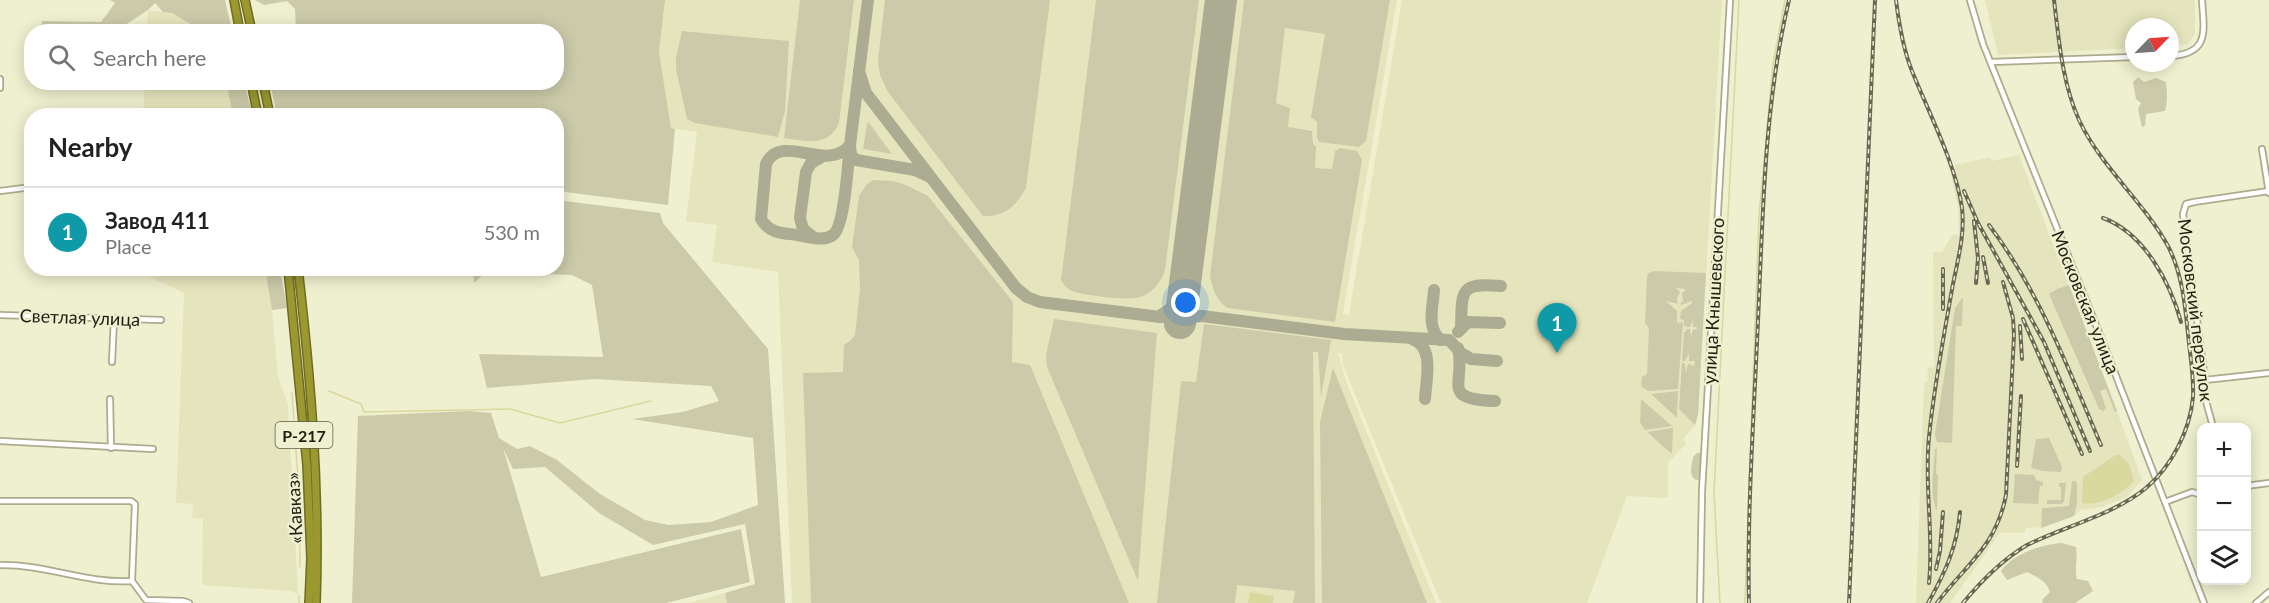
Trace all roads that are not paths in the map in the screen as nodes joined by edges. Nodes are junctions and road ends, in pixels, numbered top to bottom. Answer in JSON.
{"nodes":[{"id":1,"x":234,"y":0,"type":"edge"},
{"id":2,"x":245,"y":0,"type":"edge"},
{"id":3,"x":1730,"y":0,"type":"edge"},
{"id":4,"x":1970,"y":0,"type":"edge"},
{"id":5,"x":2202,"y":0,"type":"edge"},
{"id":6,"x":238,"y":24,"type":"edge"},
{"id":7,"x":250,"y":24,"type":"edge"},
{"id":8,"x":2179,"y":55,"type":"edge"},
{"id":9,"x":2125,"y":57,"type":"edge"},
{"id":10,"x":1991,"y":62,"type":"junction"},
{"id":11,"x":0,"y":79,"type":"edge"},
{"id":12,"x":0,"y":88,"type":"edge"},
{"id":13,"x":253,"y":90,"type":"edge"},
{"id":14,"x":264,"y":90,"type":"edge"},
{"id":15,"x":257,"y":108,"type":"edge"},
{"id":16,"x":268,"y":108,"type":"edge"},
{"id":17,"x":2262,"y":149,"type":"dead end"},
{"id":18,"x":24,"y":187,"type":"edge"},
{"id":19,"x":0,"y":191,"type":"edge"},
{"id":20,"x":2269,"y":192,"type":"edge"},
{"id":21,"x":289,"y":276,"type":"edge"},
{"id":22,"x":299,"y":276,"type":"edge"},
{"id":23,"x":0,"y":315,"type":"edge"},
{"id":24,"x":114,"y":319,"type":"junction"},
{"id":25,"x":161,"y":320,"type":"dead end"},
{"id":26,"x":112,"y":362,"type":"dead end"},
{"id":27,"x":2269,"y":373,"type":"edge"},
{"id":28,"x":2205,"y":380,"type":"junction"},
{"id":29,"x":110,"y":399,"type":"dead end"},
{"id":30,"x":2212,"y":423,"type":"edge"},
{"id":31,"x":0,"y":441,"type":"edge"},
{"id":32,"x":111,"y":447,"type":"junction"},
{"id":33,"x":153,"y":449,"type":"dead end"},
{"id":34,"x":2269,"y":483,"type":"edge"},
{"id":35,"x":2251,"y":485,"type":"edge"},
{"id":36,"x":2197,"y":494,"type":"edge"},
{"id":37,"x":0,"y":501,"type":"edge"},
{"id":38,"x":2166,"y":502,"type":"junction"},
{"id":39,"x":0,"y":565,"type":"edge"},
{"id":40,"x":132,"y":581,"type":"junction"},
{"id":41,"x":2269,"y":592,"type":"edge"},
{"id":42,"x":2204,"y":602,"type":"edge"},
{"id":43,"x":189,"y":603,"type":"edge"},
{"id":44,"x":309,"y":603,"type":"edge"},
{"id":45,"x":316,"y":603,"type":"edge"},
{"id":46,"x":1700,"y":603,"type":"edge"},
{"id":47,"x":2256,"y":603,"type":"edge"}],
"edges":[{"from":1,"to":6,"type":"highway"},
{"from":2,"to":7,"type":"highway"},
{"from":3,"to":46,"type":"street","name":"улица Кнышевского"},
{"from":4,"to":10,"type":"street","name":"Московская улица"},
{"from":5,"to":8,"type":"street"},
{"from":9,"to":10,"type":"street"},
{"from":10,"to":38,"type":"street","name":"Московская улица"},
{"from":11,"to":12,"type":"street"},
{"from":13,"to":15,"type":"highway"},
{"from":14,"to":16,"type":"highway"},
{"from":17,"to":20,"type":"street"},
{"from":18,"to":19,"type":"street"},
{"from":20,"to":28,"type":"street","name":"Московский переулок"},
{"from":21,"to":44,"type":"highway","name":"«Кавказ»","number":"Р-217"},
{"from":22,"to":45,"type":"highway","name":"«Кавказ»","number":"Р-217"},
{"from":23,"to":24,"type":"street","name":"Светлая улица"},
{"from":24,"to":25,"type":"street","name":"Светлая улица"},
{"from":24,"to":26,"type":"street"},
{"from":27,"to":28,"type":"street"},
{"from":28,"to":30,"type":"street","name":"Московский переулок"},
{"from":29,"to":32,"type":"street"},
{"from":31,"to":32,"type":"street"},
{"from":32,"to":33,"type":"street"},
{"from":34,"to":35,"type":"street"},
{"from":36,"to":38,"type":"street"},
{"from":37,"to":40,"type":"street"},
{"from":38,"to":42,"type":"street","name":"Московская улица"},
{"from":39,"to":40,"type":"street"},
{"from":40,"to":43,"type":"street"},
{"from":41,"to":47,"type":"street"}]}
